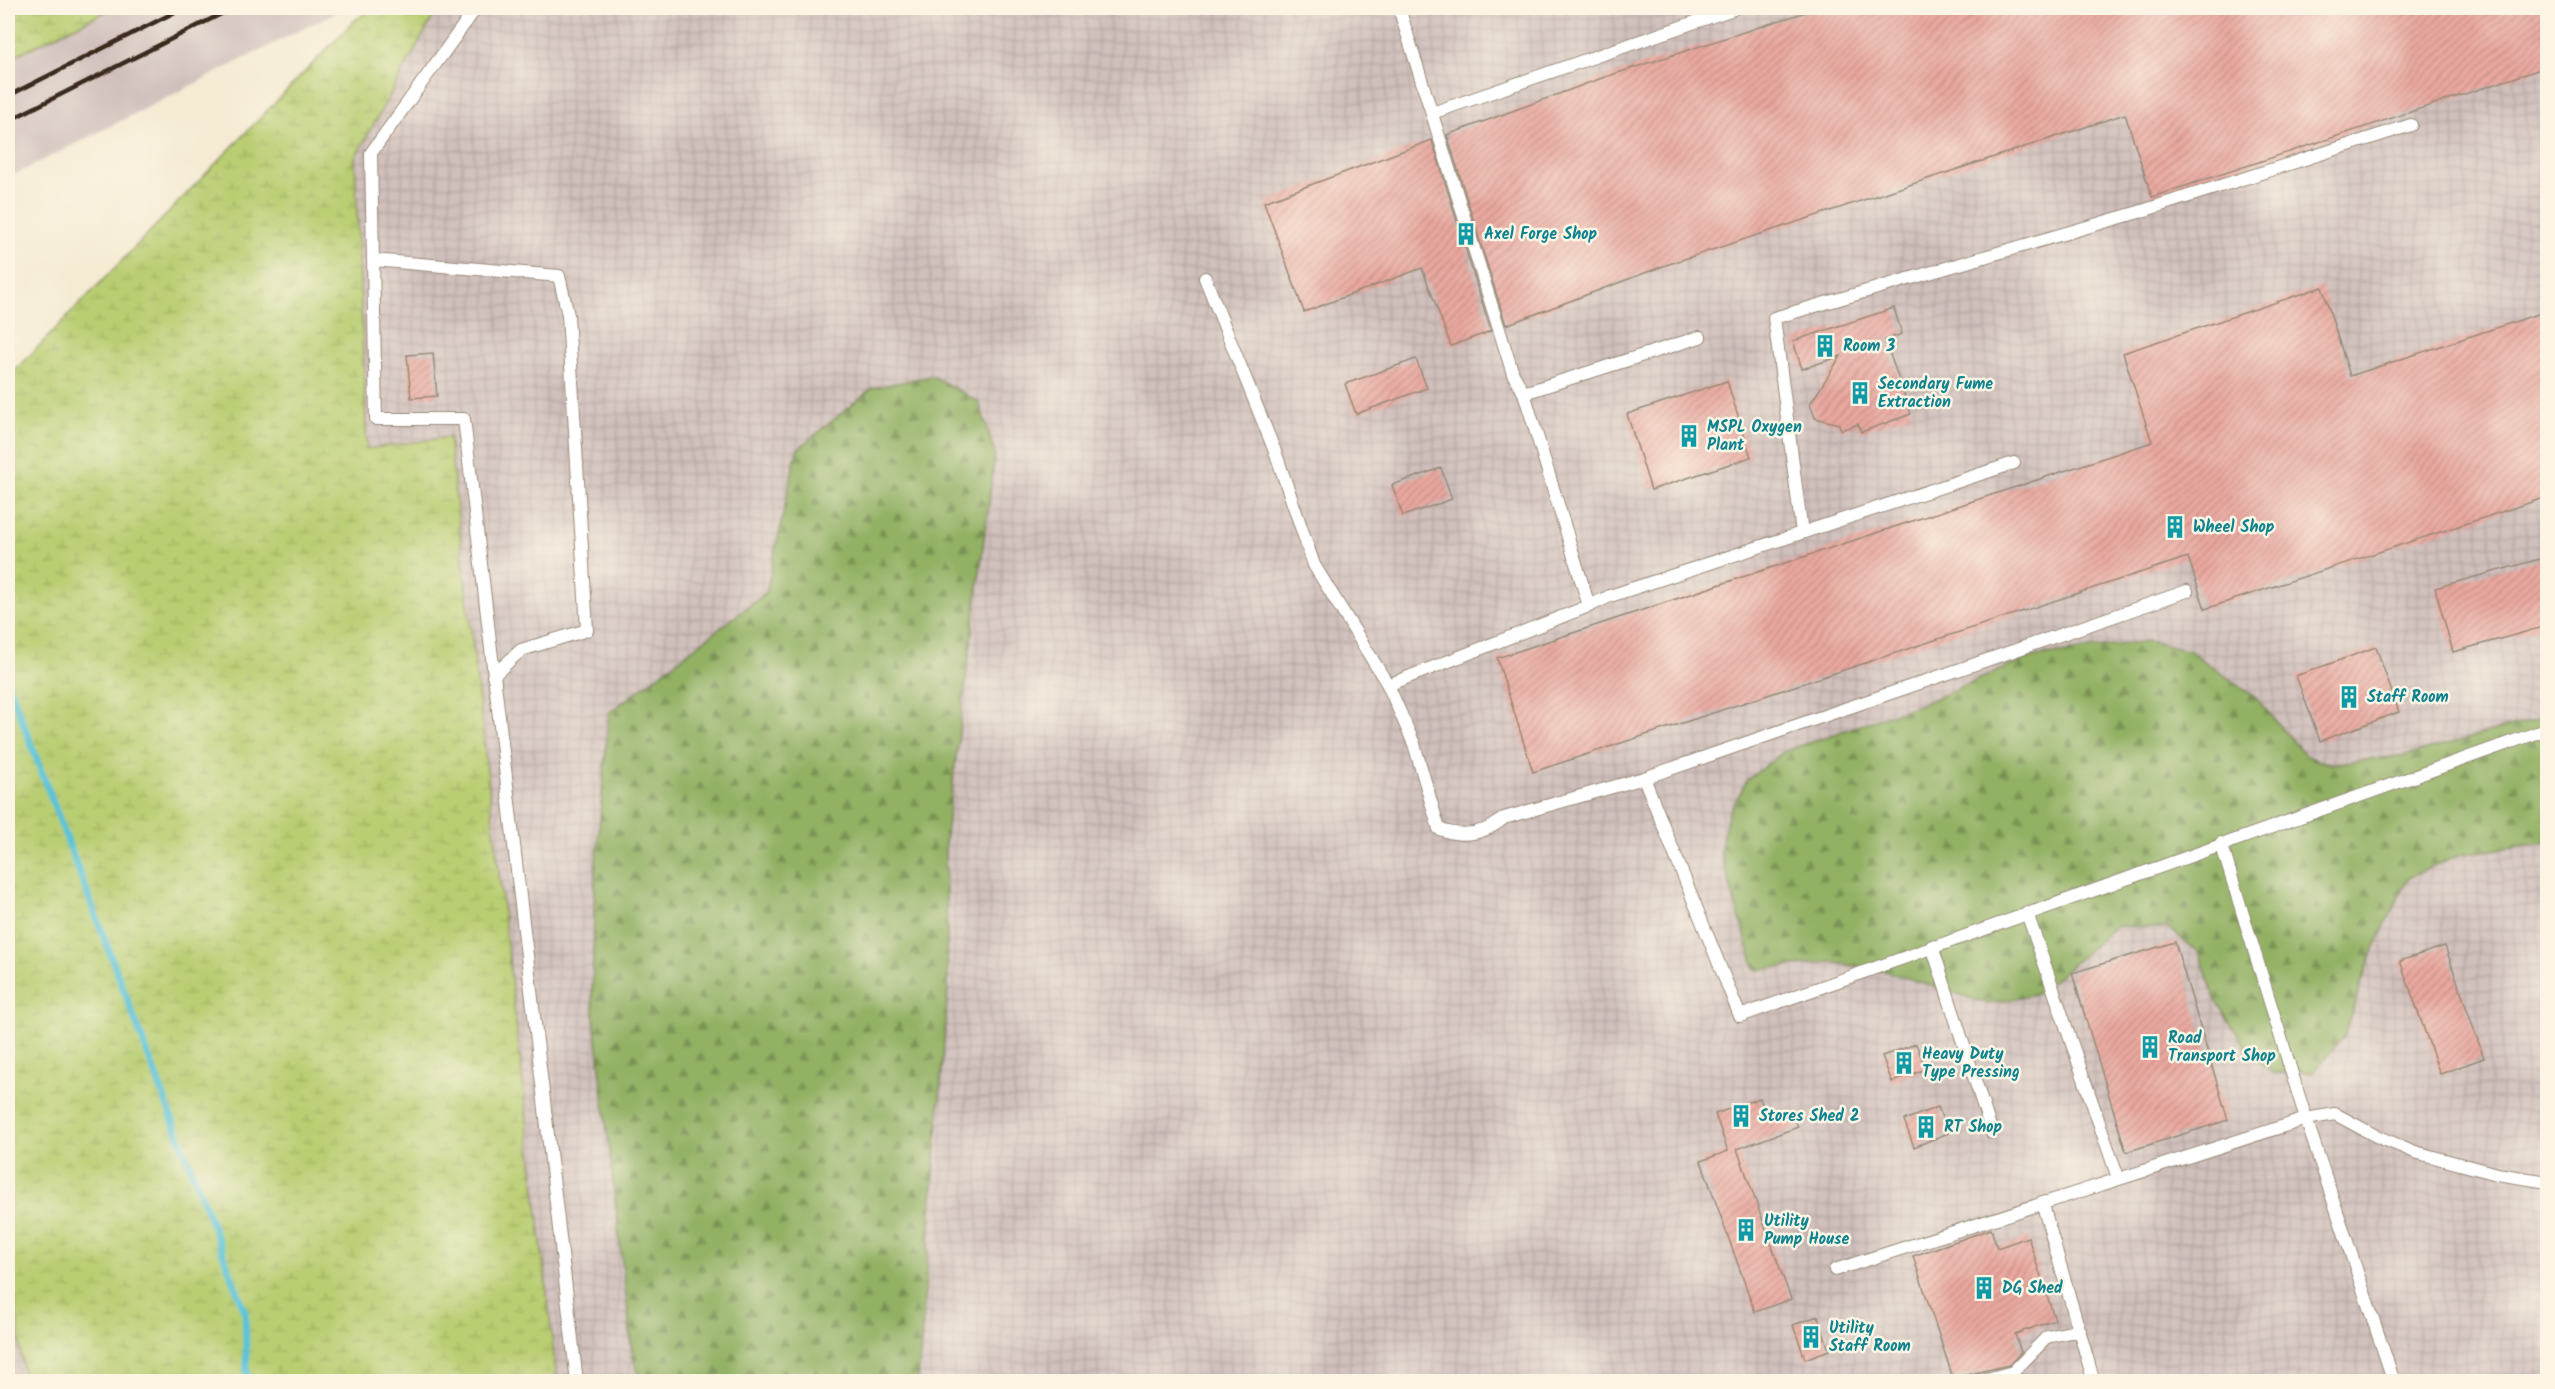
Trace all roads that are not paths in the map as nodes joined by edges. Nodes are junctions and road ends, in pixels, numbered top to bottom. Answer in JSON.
{"nodes":[{"id":1,"x":476,"y":8,"type":"edge"},
{"id":2,"x":1399,"y":8,"type":"edge"},
{"id":3,"x":1736,"y":8,"type":"edge"},
{"id":4,"x":1432,"y":113,"type":"junction"},
{"id":5,"x":2411,"y":126,"type":"dead end"},
{"id":6,"x":373,"y":260,"type":"junction"},
{"id":7,"x":1205,"y":278,"type":"dead end"},
{"id":8,"x":1700,"y":337,"type":"dead end"},
{"id":9,"x":1524,"y":393,"type":"junction"},
{"id":10,"x":2014,"y":464,"type":"dead end"},
{"id":11,"x":1802,"y":533,"type":"junction"},
{"id":12,"x":2187,"y":591,"type":"dead end"},
{"id":13,"x":1590,"y":606,"type":"junction"},
{"id":14,"x":493,"y":676,"type":"junction"},
{"id":15,"x":1388,"y":685,"type":"junction"},
{"id":16,"x":2547,"y":729,"type":"edge"},
{"id":17,"x":1644,"y":778,"type":"junction"},
{"id":18,"x":2221,"y":843,"type":"junction"},
{"id":19,"x":2026,"y":913,"type":"junction"},
{"id":20,"x":1932,"y":946,"type":"junction"},
{"id":21,"x":2306,"y":1119,"type":"junction"},
{"id":22,"x":1992,"y":1133,"type":"dead end"},
{"id":23,"x":2118,"y":1178,"type":"junction"},
{"id":24,"x":2547,"y":1182,"type":"edge"},
{"id":25,"x":2042,"y":1202,"type":"junction"},
{"id":26,"x":1835,"y":1270,"type":"dead end"},
{"id":27,"x":2079,"y":1330,"type":"junction"},
{"id":28,"x":577,"y":1382,"type":"edge"},
{"id":29,"x":1976,"y":1382,"type":"edge"},
{"id":30,"x":2094,"y":1382,"type":"edge"},
{"id":31,"x":2394,"y":1382,"type":"edge"}],
"edges":[{"from":1,"to":6,"type":"lane"},
{"from":2,"to":4,"type":"lane"},
{"from":3,"to":4,"type":"lane"},
{"from":4,"to":9,"type":"lane"},
{"from":5,"to":11,"type":"lane"},
{"from":6,"to":14,"type":"lane"},
{"from":6,"to":14,"type":"lane"},
{"from":7,"to":15,"type":"lane"},
{"from":8,"to":9,"type":"lane"},
{"from":9,"to":13,"type":"lane"},
{"from":10,"to":11,"type":"lane"},
{"from":11,"to":13,"type":"lane"},
{"from":12,"to":17,"type":"lane"},
{"from":13,"to":15,"type":"lane"},
{"from":14,"to":28,"type":"lane"},
{"from":15,"to":17,"type":"lane"},
{"from":16,"to":18,"type":"lane"},
{"from":17,"to":20,"type":"lane"},
{"from":18,"to":19,"type":"lane"},
{"from":18,"to":21,"type":"lane"},
{"from":19,"to":20,"type":"lane"},
{"from":19,"to":23,"type":"lane"},
{"from":20,"to":22,"type":"lane"},
{"from":21,"to":23,"type":"lane"},
{"from":21,"to":24,"type":"lane"},
{"from":21,"to":31,"type":"lane"},
{"from":23,"to":25,"type":"lane"},
{"from":25,"to":26,"type":"lane"},
{"from":25,"to":27,"type":"lane"},
{"from":27,"to":29,"type":"lane"},
{"from":27,"to":30,"type":"lane"}]}
